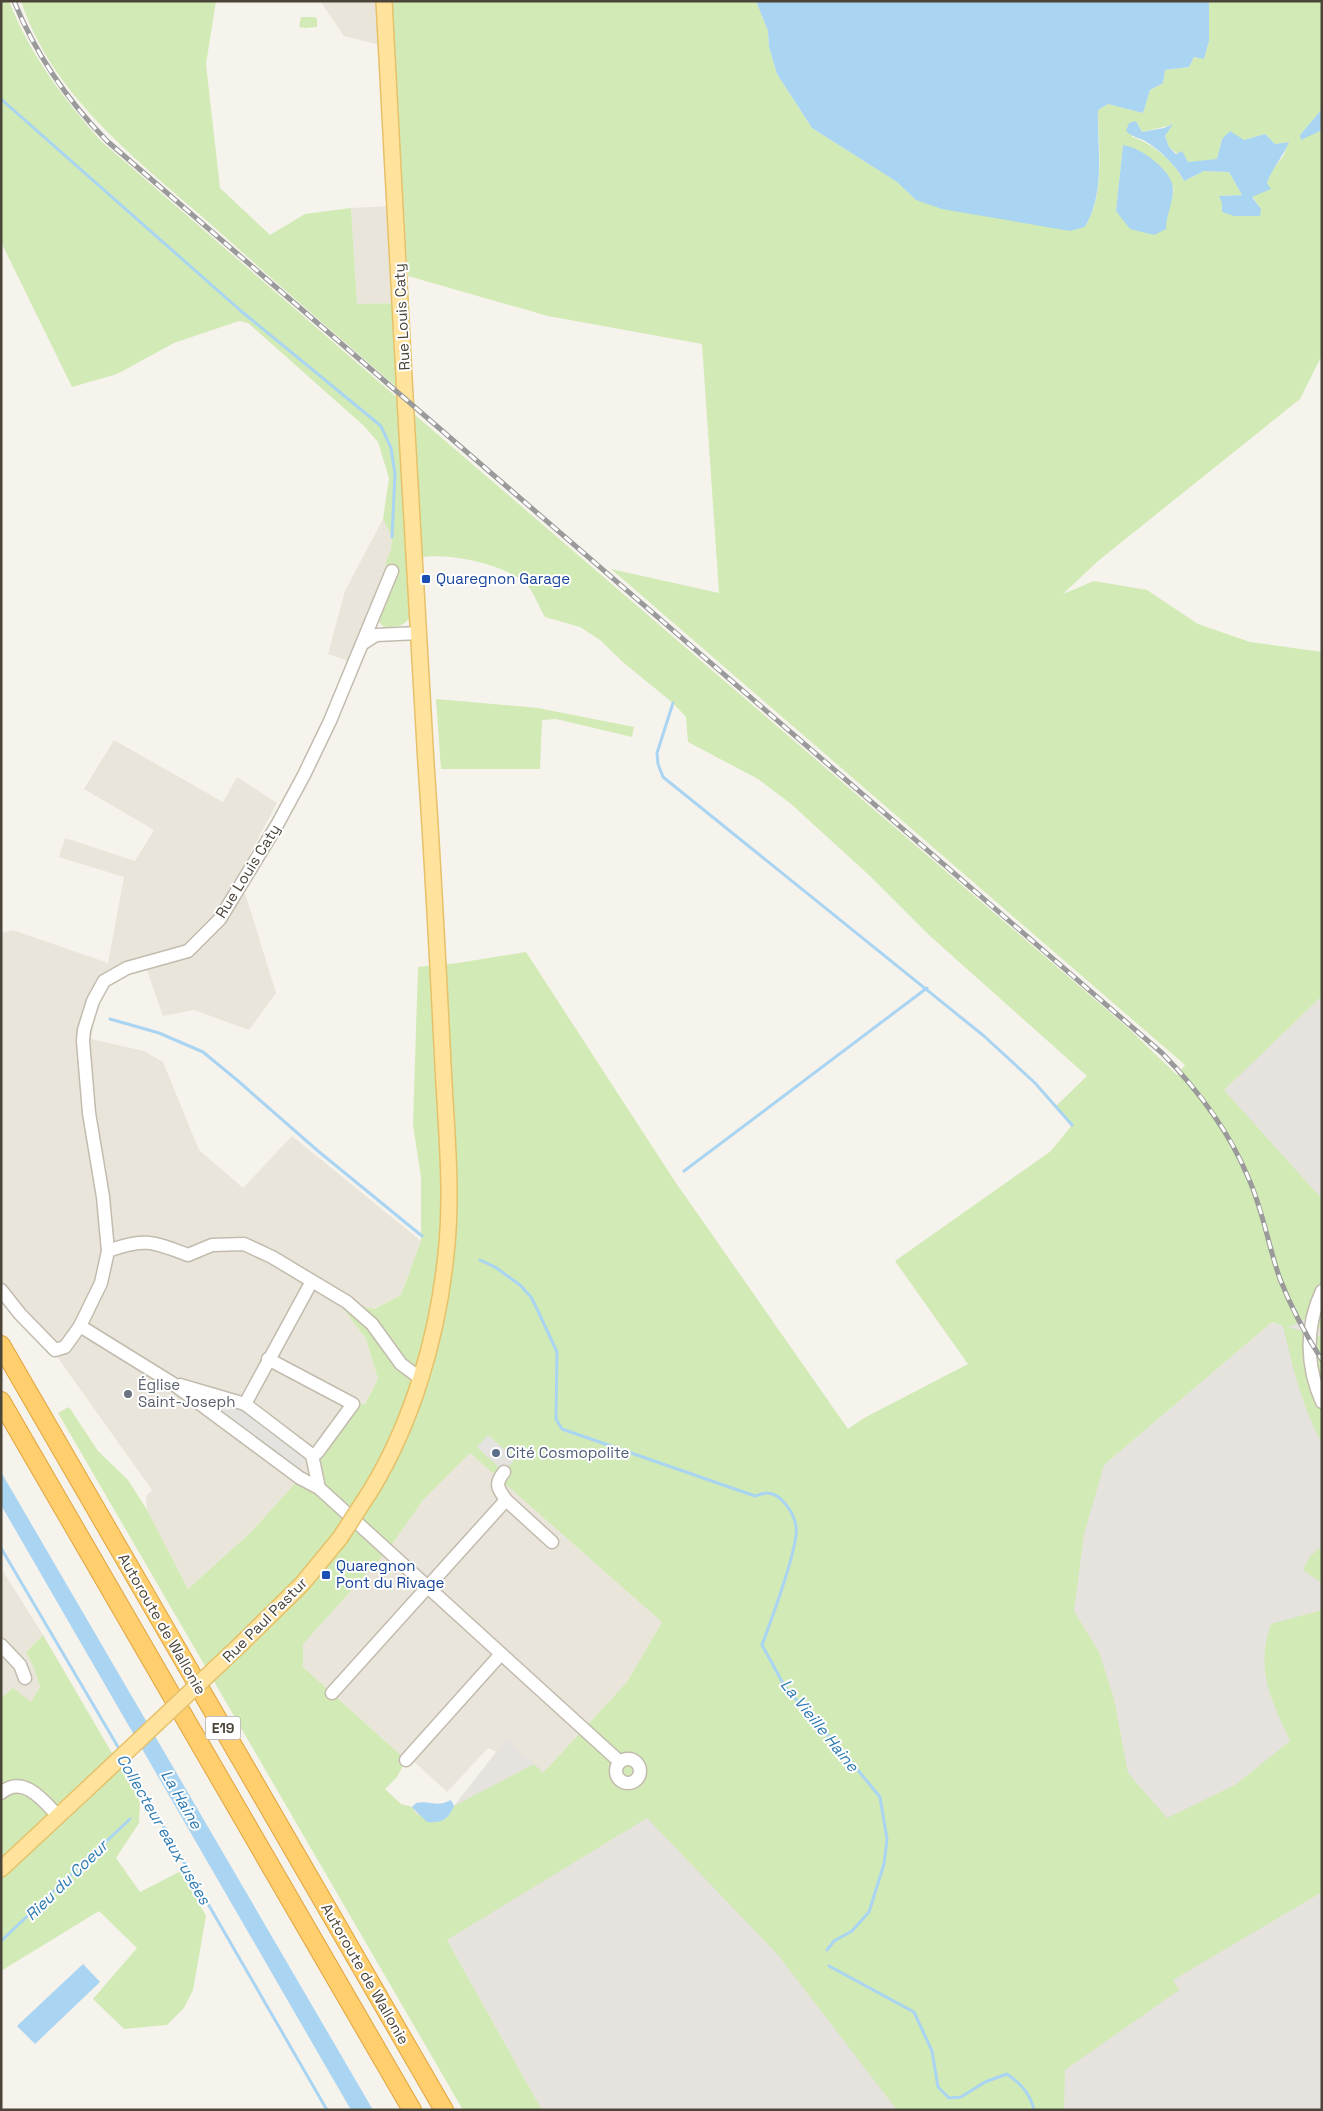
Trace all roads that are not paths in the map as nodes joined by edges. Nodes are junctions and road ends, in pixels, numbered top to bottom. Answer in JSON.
{"nodes":[{"id":1,"x":384,"y":1,"type":"edge"},
{"id":2,"x":392,"y":571,"type":"dead end"},
{"id":3,"x":419,"y":633,"type":"junction"},
{"id":4,"x":362,"y":644,"type":"junction"},
{"id":5,"x":447,"y":1249,"type":"joint"},
{"id":6,"x":108,"y":1250,"type":"junction"},
{"id":7,"x":312,"y":1281,"type":"junction"},
{"id":8,"x":1,"y":1290,"type":"edge"},
{"id":9,"x":1322,"y":1291,"type":"edge"},
{"id":10,"x":80,"y":1326,"type":"junction"},
{"id":11,"x":1,"y":1345,"type":"edge"},
{"id":12,"x":268,"y":1359,"type":"junction"},
{"id":13,"x":420,"y":1378,"type":"junction"},
{"id":14,"x":172,"y":1383,"type":"junction"},
{"id":15,"x":1,"y":1401,"type":"edge"},
{"id":16,"x":1322,"y":1402,"type":"edge"},
{"id":17,"x":245,"y":1404,"type":"junction"},
{"id":18,"x":314,"y":1454,"type":"junction"},
{"id":19,"x":504,"y":1472,"type":"dead end"},
{"id":20,"x":319,"y":1488,"type":"junction"},
{"id":21,"x":506,"y":1500,"type":"junction"},
{"id":22,"x":552,"y":1542,"type":"dead end"},
{"id":23,"x":428,"y":1586,"type":"junction"},
{"id":24,"x":1,"y":1645,"type":"edge"},
{"id":25,"x":502,"y":1654,"type":"junction"},
{"id":26,"x":25,"y":1678,"type":"dead end"},
{"id":27,"x":332,"y":1693,"type":"dead end"},
{"id":28,"x":406,"y":1760,"type":"dead end"},
{"id":29,"x":620,"y":1762,"type":"dead end"},
{"id":30,"x":1,"y":1793,"type":"edge"},
{"id":31,"x":58,"y":1816,"type":"junction"},
{"id":32,"x":1,"y":1869,"type":"edge"},
{"id":33,"x":412,"y":2110,"type":"edge"},
{"id":34,"x":444,"y":2110,"type":"edge"}],
"edges":[{"from":1,"to":3,"type":"main road","name":"Rue Louis Caty"},
{"from":2,"to":4,"type":"street","name":"Rue Louis Caty"},
{"from":3,"to":4,"type":"street"},
{"from":3,"to":5,"type":"main road","name":"Rue Louis Caty"},
{"from":4,"to":6,"type":"street","name":"Rue Louis Caty"},
{"from":5,"to":13,"type":"main road","name":"Rue Paul Pastur"},
{"from":6,"to":7,"type":"street"},
{"from":6,"to":10,"type":"street","name":"Rue Louis Caty"},
{"from":7,"to":12,"type":"street"},
{"from":7,"to":13,"type":"street"},
{"from":8,"to":10,"type":"street","name":"Rue Louis Caty"},
{"from":9,"to":16,"type":"street"},
{"from":10,"to":14,"type":"street"},
{"from":11,"to":34,"type":"highway","name":"Autoroute de Wallonie","number":"E19"},
{"from":12,"to":17,"type":"street"},
{"from":12,"to":18,"type":"street"},
{"from":13,"to":31,"type":"main road","name":"Rue Paul Pastur","bridge":true},
{"from":14,"to":17,"type":"street"},
{"from":14,"to":20,"type":"street"},
{"from":15,"to":33,"type":"highway","name":"Autoroute de Wallonie","number":"E19"},
{"from":17,"to":18,"type":"street"},
{"from":18,"to":20,"type":"street"},
{"from":19,"to":21,"type":"street"},
{"from":20,"to":23,"type":"street"},
{"from":21,"to":22,"type":"street"},
{"from":21,"to":23,"type":"street"},
{"from":23,"to":25,"type":"street"},
{"from":23,"to":27,"type":"street"},
{"from":24,"to":26,"type":"street"},
{"from":25,"to":28,"type":"street"},
{"from":25,"to":29,"type":"street"},
{"from":30,"to":31,"type":"street"},
{"from":31,"to":32,"type":"main road","name":"Rue Paul Pastur"}]}
